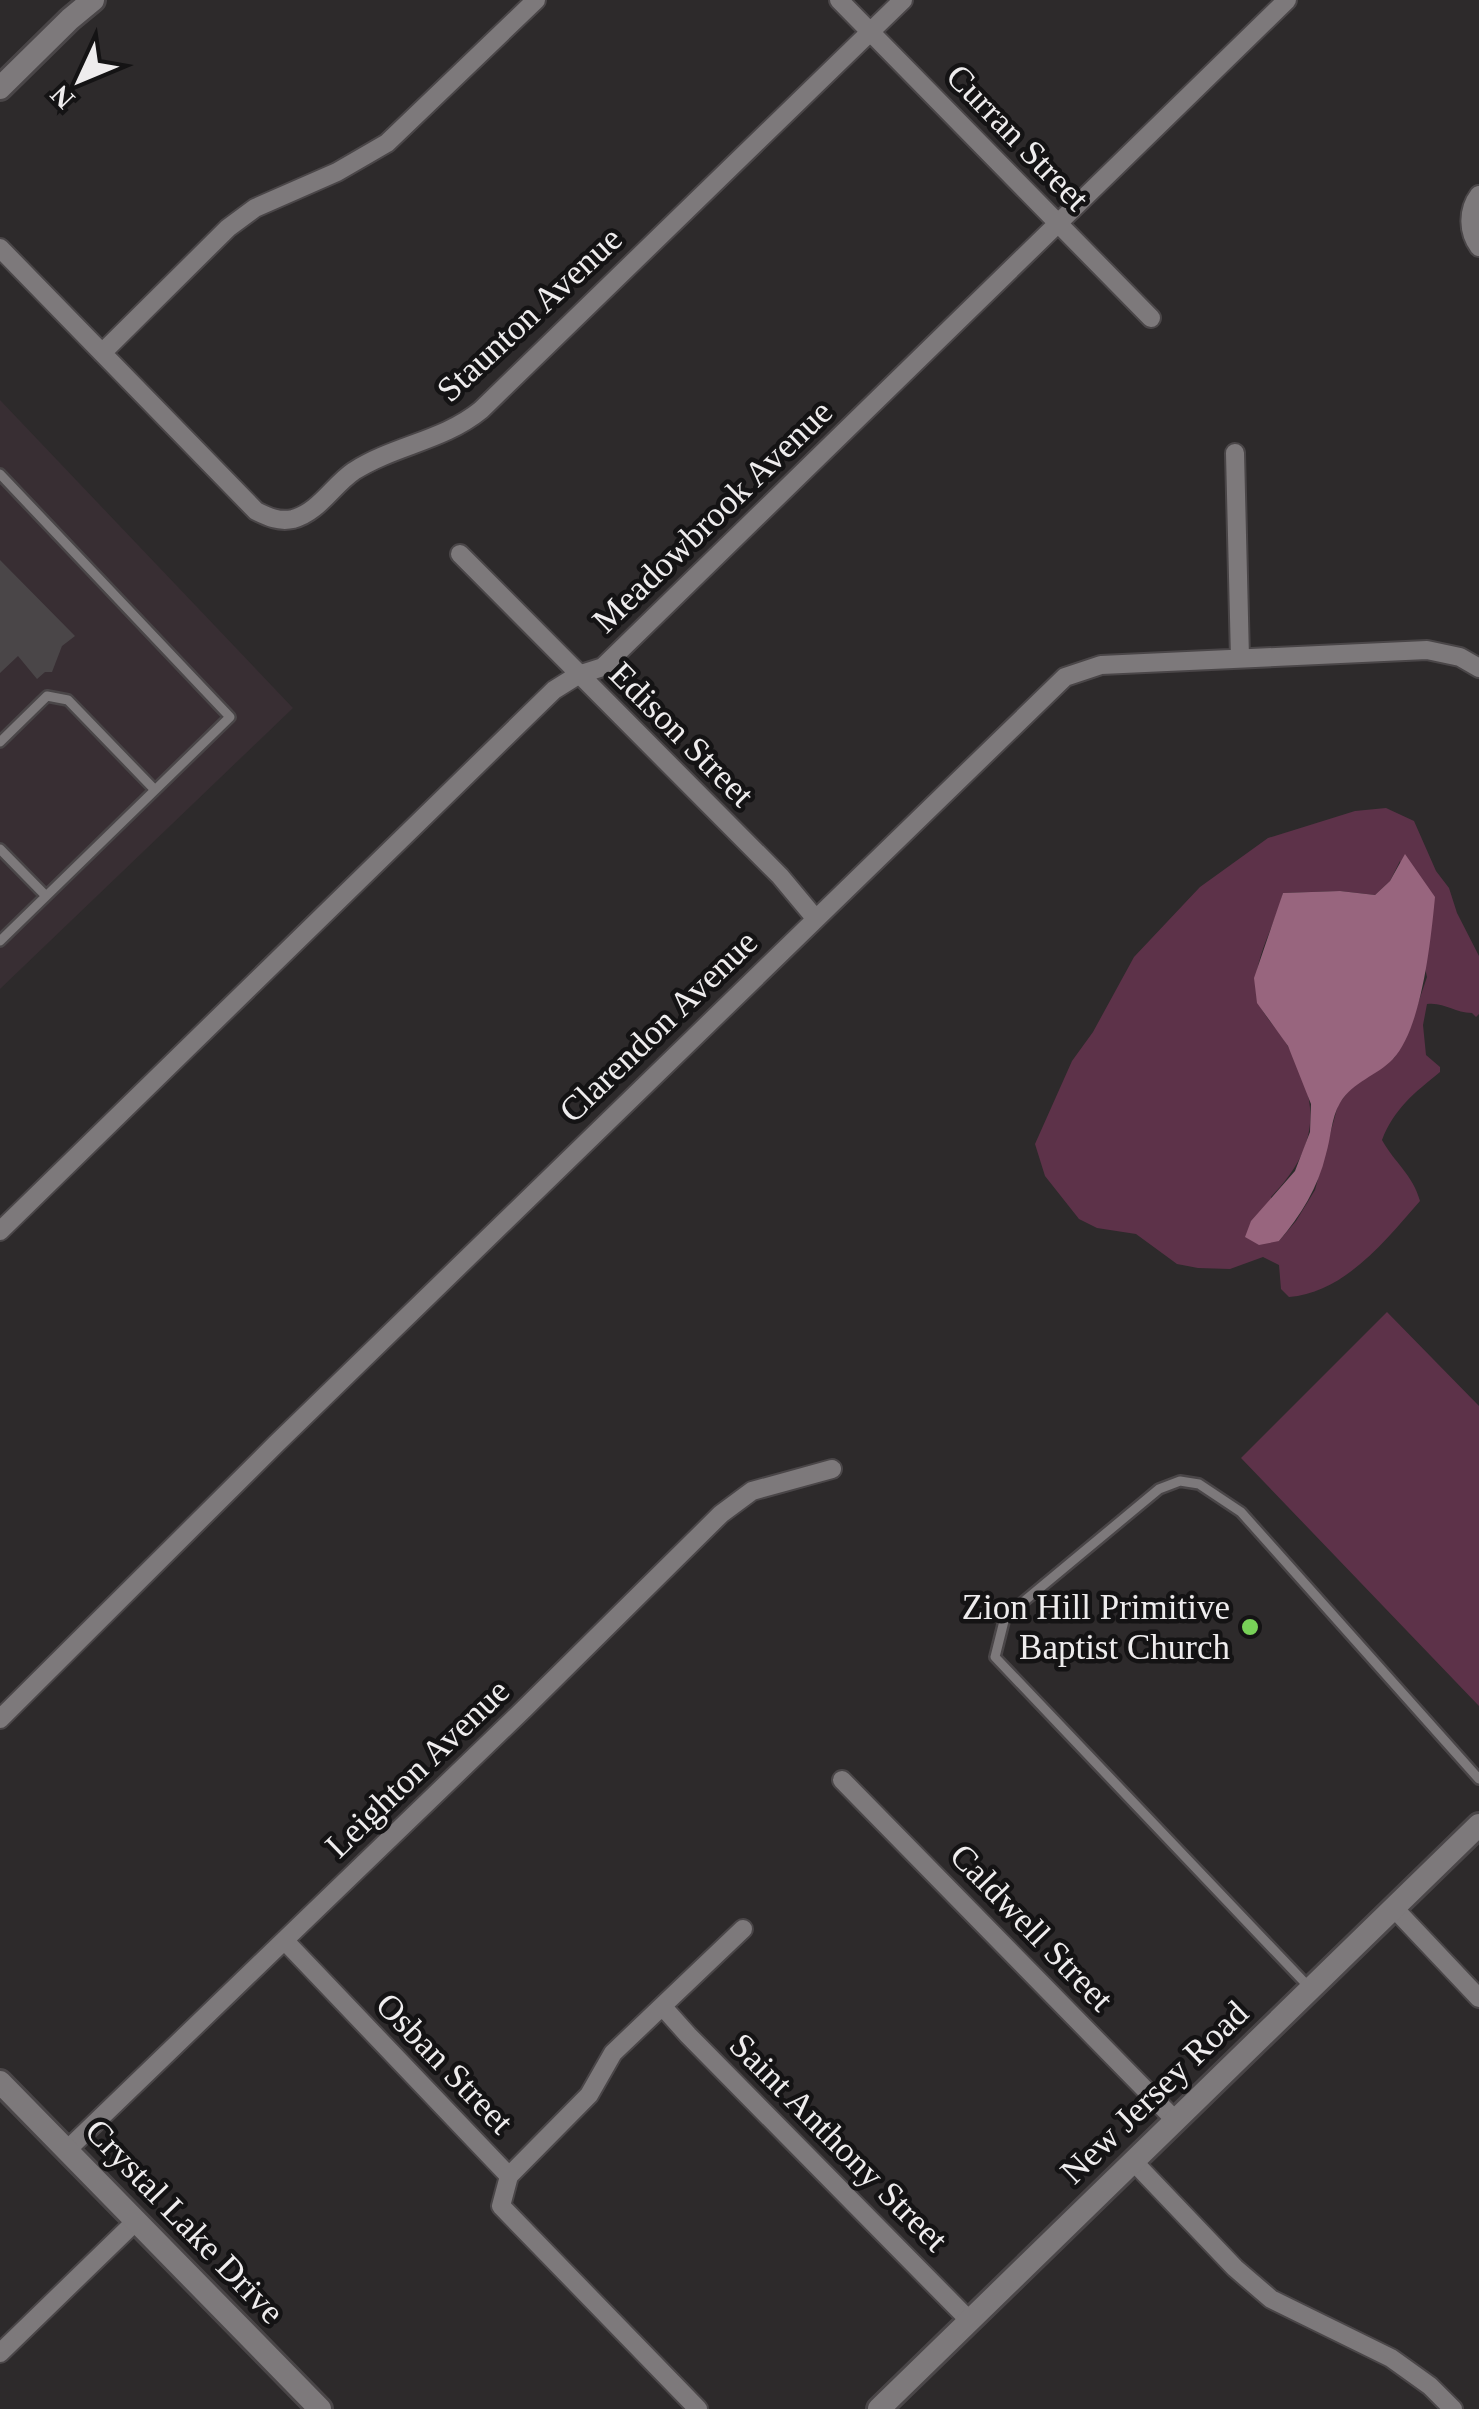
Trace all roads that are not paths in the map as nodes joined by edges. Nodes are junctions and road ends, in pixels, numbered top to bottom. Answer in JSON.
{"nodes":[{"id":1,"x":94,"y":0,"type":"edge"},
{"id":2,"x":536,"y":0,"type":"edge"},
{"id":3,"x":839,"y":0,"type":"edge"},
{"id":4,"x":902,"y":0,"type":"edge"},
{"id":5,"x":1286,"y":0,"type":"edge"},
{"id":6,"x":870,"y":32,"type":"junction"},
{"id":7,"x":0,"y":88,"type":"edge"},
{"id":8,"x":1479,"y":195,"type":"edge"},
{"id":9,"x":1057,"y":224,"type":"junction"},
{"id":10,"x":0,"y":248,"type":"edge"},
{"id":11,"x":1479,"y":248,"type":"edge"},
{"id":12,"x":1151,"y":318,"type":"dead end"},
{"id":13,"x":102,"y":352,"type":"junction"},
{"id":14,"x":1234,"y":453,"type":"dead end"},
{"id":15,"x":0,"y":474,"type":"edge"},
{"id":16,"x":460,"y":554,"type":"dead end"},
{"id":17,"x":1240,"y":658,"type":"junction"},
{"id":18,"x":1479,"y":668,"type":"edge"},
{"id":19,"x":578,"y":675,"type":"junction"},
{"id":20,"x":0,"y":742,"type":"edge"},
{"id":21,"x":155,"y":790,"type":"junction"},
{"id":22,"x":0,"y":849,"type":"edge"},
{"id":23,"x":46,"y":896,"type":"junction"},
{"id":24,"x":815,"y":918,"type":"junction"},
{"id":25,"x":0,"y":941,"type":"edge"},
{"id":26,"x":0,"y":1231,"type":"edge"},
{"id":27,"x":832,"y":1470,"type":"dead end"},
{"id":28,"x":0,"y":1719,"type":"edge"},
{"id":29,"x":1479,"y":1779,"type":"edge"},
{"id":30,"x":842,"y":1780,"type":"dead end"},
{"id":31,"x":1479,"y":1825,"type":"edge"},
{"id":32,"x":1393,"y":1908,"type":"junction"},
{"id":33,"x":743,"y":1929,"type":"dead end"},
{"id":34,"x":285,"y":1941,"type":"junction"},
{"id":35,"x":1310,"y":1988,"type":"junction"},
{"id":36,"x":1479,"y":1998,"type":"edge"},
{"id":37,"x":664,"y":2006,"type":"junction"},
{"id":38,"x":0,"y":2082,"type":"edge"},
{"id":39,"x":1175,"y":2120,"type":"junction"},
{"id":40,"x":67,"y":2150,"type":"junction"},
{"id":41,"x":1133,"y":2161,"type":"junction"},
{"id":42,"x":508,"y":2176,"type":"junction"},
{"id":43,"x":136,"y":2220,"type":"junction"},
{"id":44,"x":970,"y":2321,"type":"junction"},
{"id":45,"x":0,"y":2353,"type":"edge"},
{"id":46,"x":320,"y":2409,"type":"edge"},
{"id":47,"x":698,"y":2409,"type":"edge"},
{"id":48,"x":880,"y":2409,"type":"edge"},
{"id":49,"x":1453,"y":2409,"type":"edge"}],
"edges":[{"from":1,"to":7,"type":"street"},
{"from":2,"to":13,"type":"street"},
{"from":3,"to":6,"type":"street","name":"Curran Street"},
{"from":4,"to":6,"type":"street","name":"Staunton Avenue"},
{"from":5,"to":9,"type":"street","name":"Meadowbrook Avenue"},
{"from":6,"to":9,"type":"street","name":"Curran Street"},
{"from":6,"to":13,"type":"street","name":"Staunton Avenue"},
{"from":8,"to":11,"type":"street"},
{"from":9,"to":12,"type":"street","name":"Curran Street"},
{"from":9,"to":19,"type":"street","name":"Meadowbrook Avenue"},
{"from":10,"to":13,"type":"street","name":"Staunton Avenue"},
{"from":14,"to":17,"type":"street"},
{"from":15,"to":21,"type":"lane"},
{"from":16,"to":19,"type":"street","name":"Edison Street"},
{"from":17,"to":18,"type":"street","name":"Clarendon Avenue"},
{"from":17,"to":24,"type":"street","name":"Clarendon Avenue"},
{"from":19,"to":24,"type":"street","name":"Edison Street"},
{"from":19,"to":26,"type":"street","name":"Meadowbrook Avenue"},
{"from":20,"to":21,"type":"lane"},
{"from":21,"to":23,"type":"lane"},
{"from":22,"to":23,"type":"lane"},
{"from":23,"to":25,"type":"lane"},
{"from":24,"to":28,"type":"street","name":"Clarendon Avenue"},
{"from":27,"to":34,"type":"street","name":"Leighton Avenue"},
{"from":29,"to":35,"type":"lane"},
{"from":30,"to":39,"type":"street","name":"Caldwell Street"},
{"from":31,"to":32,"type":"street","name":"New Jersey Road"},
{"from":32,"to":35,"type":"street","name":"New Jersey Road"},
{"from":32,"to":36,"type":"street"},
{"from":33,"to":37,"type":"street"},
{"from":34,"to":40,"type":"street","name":"Leighton Avenue"},
{"from":34,"to":42,"type":"street","name":"Osban Street"},
{"from":35,"to":39,"type":"street","name":"New Jersey Road"},
{"from":37,"to":42,"type":"street"},
{"from":37,"to":44,"type":"street","name":"Saint Anthony Street"},
{"from":38,"to":40,"type":"street","name":"Crystal Lake Drive"},
{"from":39,"to":41,"type":"street","name":"New Jersey Road"},
{"from":40,"to":43,"type":"street","name":"Crystal Lake Drive"},
{"from":41,"to":44,"type":"street","name":"New Jersey Road"},
{"from":41,"to":49,"type":"street"},
{"from":42,"to":47,"type":"street","name":"Osban Street"},
{"from":43,"to":45,"type":"street"},
{"from":43,"to":46,"type":"street","name":"Crystal Lake Drive"},
{"from":44,"to":48,"type":"street","name":"New Jersey Road"}]}
